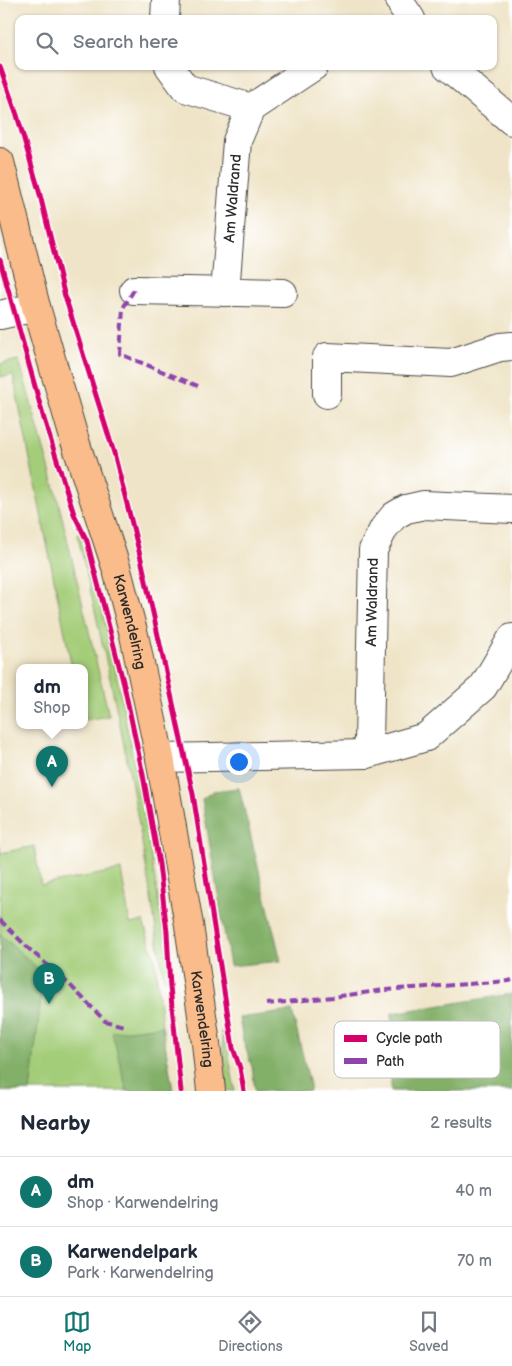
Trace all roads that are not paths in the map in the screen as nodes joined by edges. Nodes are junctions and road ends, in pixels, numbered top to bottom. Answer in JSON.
{"nodes":[{"id":1,"x":166,"y":0,"type":"edge"},
{"id":2,"x":165,"y":15,"type":"edge"},
{"id":3,"x":172,"y":70,"type":"edge"},
{"id":4,"x":308,"y":70,"type":"edge"},
{"id":5,"x":452,"y":70,"type":"edge"},
{"id":6,"x":251,"y":108,"type":"junction"},
{"id":7,"x":512,"y":121,"type":"edge"},
{"id":8,"x":0,"y":162,"type":"edge"},
{"id":9,"x":134,"y":290,"type":"dead end"},
{"id":10,"x":225,"y":292,"type":"junction"},
{"id":11,"x":283,"y":293,"type":"dead end"},
{"id":12,"x":36,"y":307,"type":"junction"},
{"id":13,"x":0,"y":315,"type":"edge"},
{"id":14,"x":512,"y":346,"type":"edge"},
{"id":15,"x":327,"y":394,"type":"dead end"},
{"id":16,"x":512,"y":509,"type":"edge"},
{"id":17,"x":512,"y":638,"type":"edge"},
{"id":18,"x":368,"y":754,"type":"junction"},
{"id":19,"x":160,"y":758,"type":"junction"},
{"id":20,"x":211,"y":1091,"type":"edge"}],
"edges":[{"from":1,"to":2,"type":"street"},
{"from":3,"to":6,"type":"street"},
{"from":4,"to":6,"type":"street"},
{"from":5,"to":7,"type":"street"},
{"from":6,"to":10,"type":"street","name":"Am Waldrand"},
{"from":8,"to":12,"type":"main road","name":"Karwendelring"},
{"from":9,"to":10,"type":"street"},
{"from":10,"to":11,"type":"street"},
{"from":12,"to":13,"type":"street"},
{"from":12,"to":19,"type":"main road","name":"Karwendelring"},
{"from":14,"to":15,"type":"street"},
{"from":16,"to":18,"type":"street","name":"Am Waldrand"},
{"from":17,"to":18,"type":"street"},
{"from":18,"to":19,"type":"street"},
{"from":19,"to":20,"type":"main road","name":"Karwendelring"}]}
